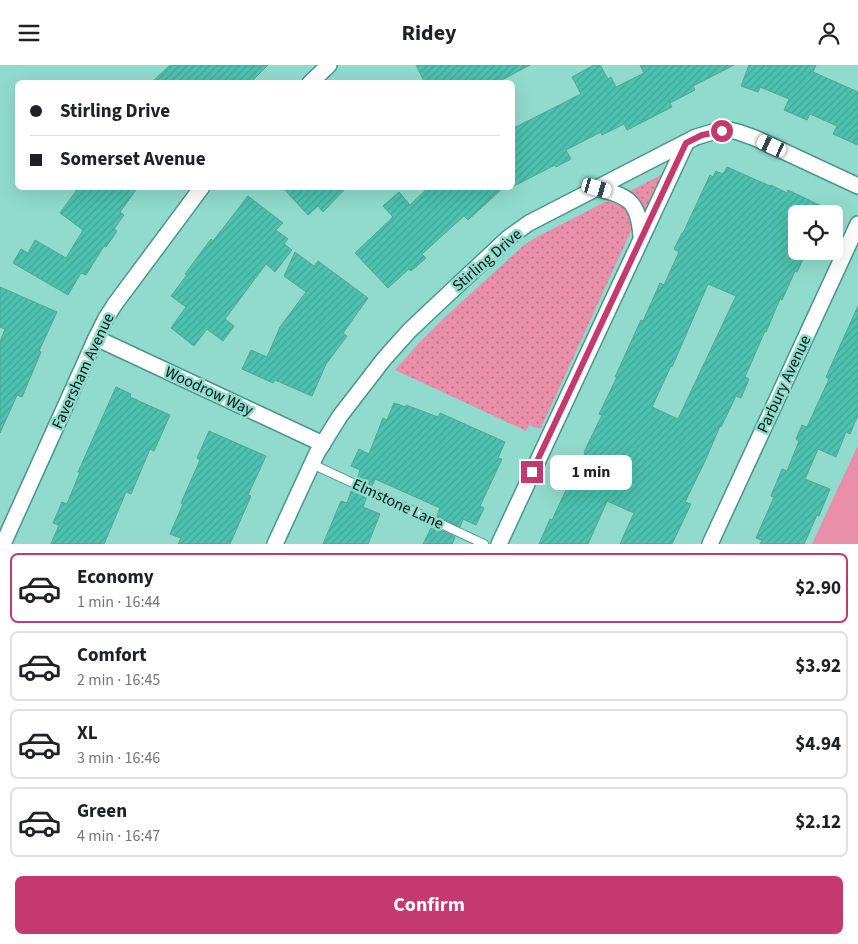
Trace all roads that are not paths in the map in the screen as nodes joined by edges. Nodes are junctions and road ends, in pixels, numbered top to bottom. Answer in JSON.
{"nodes":[{"id":1,"x":328,"y":65,"type":"edge"},
{"id":2,"x":313,"y":80,"type":"edge"},
{"id":3,"x":686,"y":143,"type":"junction"},
{"id":4,"x":858,"y":186,"type":"edge"},
{"id":5,"x":597,"y":188,"type":"junction"},
{"id":6,"x":200,"y":190,"type":"edge"},
{"id":7,"x":858,"y":224,"type":"edge"},
{"id":8,"x":641,"y":237,"type":"junction"},
{"id":9,"x":96,"y":338,"type":"junction"},
{"id":10,"x":323,"y":444,"type":"junction"},
{"id":11,"x":312,"y":464,"type":"junction"},
{"id":12,"x":277,"y":543,"type":"edge"},
{"id":13,"x":3,"y":544,"type":"edge"},
{"id":14,"x":484,"y":544,"type":"edge"},
{"id":15,"x":499,"y":544,"type":"edge"},
{"id":16,"x":710,"y":544,"type":"edge"}],
"edges":[{"from":1,"to":2,"type":"street"},
{"from":3,"to":4,"type":"street","name":"Stirling Drive"},
{"from":3,"to":5,"type":"street","name":"Stirling Drive"},
{"from":3,"to":8,"type":"street"},
{"from":5,"to":8,"type":"street"},
{"from":5,"to":10,"type":"street","name":"Stirling Drive"},
{"from":6,"to":9,"type":"street","name":"Faversham Avenue"},
{"from":7,"to":16,"type":"street","name":"Parbury Avenue"},
{"from":8,"to":15,"type":"street"},
{"from":9,"to":10,"type":"street","name":"Woodrow Way"},
{"from":9,"to":13,"type":"street","name":"Faversham Avenue"},
{"from":10,"to":11,"type":"street","name":"Stirling Drive"},
{"from":11,"to":12,"type":"street","name":"Stirling Drive"},
{"from":11,"to":14,"type":"lane","name":"Elmstone Lane"}]}
